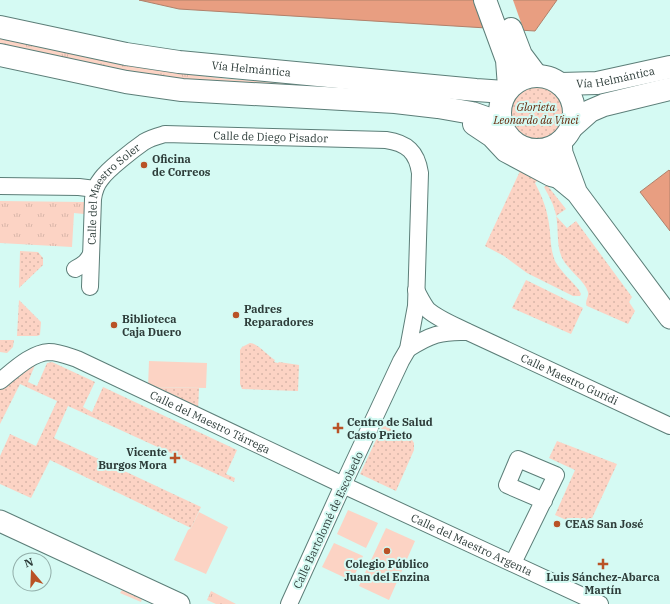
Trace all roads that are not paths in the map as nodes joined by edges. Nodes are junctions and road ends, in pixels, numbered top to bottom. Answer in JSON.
{"nodes":[{"id":1,"x":485,"y":0,"type":"edge"},
{"id":2,"x":500,"y":0,"type":"edge"},
{"id":3,"x":0,"y":27,"type":"edge"},
{"id":4,"x":506,"y":35,"type":"junction"},
{"id":5,"x":0,"y":55,"type":"edge"},
{"id":6,"x":670,"y":66,"type":"edge"},
{"id":7,"x":536,"y":75,"type":"junction"},
{"id":8,"x":561,"y":84,"type":"junction"},
{"id":9,"x":507,"y":89,"type":"junction"},
{"id":10,"x":670,"y":89,"type":"edge"},
{"id":11,"x":198,"y":92,"type":"junction"},
{"id":12,"x":502,"y":127,"type":"junction"},
{"id":13,"x":566,"y":134,"type":"junction"},
{"id":14,"x":145,"y":142,"type":"joint"},
{"id":15,"x":398,"y":142,"type":"joint"},
{"id":16,"x":532,"y":150,"type":"junction"},
{"id":17,"x":558,"y":178,"type":"junction"},
{"id":18,"x":0,"y":186,"type":"edge"},
{"id":19,"x":95,"y":189,"type":"junction"},
{"id":20,"x":576,"y":193,"type":"junction"},
{"id":21,"x":91,"y":254,"type":"junction"},
{"id":22,"x":75,"y":268,"type":"dead end"},
{"id":23,"x":90,"y":287,"type":"dead end"},
{"id":24,"x":416,"y":290,"type":"junction"},
{"id":25,"x":416,"y":306,"type":"junction"},
{"id":26,"x":670,"y":318,"type":"edge"},
{"id":27,"x":468,"y":332,"type":"junction"},
{"id":28,"x":425,"y":338,"type":"junction"},
{"id":29,"x":408,"y":349,"type":"junction"},
{"id":30,"x":0,"y":381,"type":"edge"},
{"id":31,"x":670,"y":426,"type":"edge"},
{"id":32,"x":343,"y":486,"type":"junction"},
{"id":33,"x":544,"y":501,"type":"dead end"},
{"id":34,"x":0,"y":521,"type":"edge"},
{"id":35,"x":513,"y":563,"type":"junction"},
{"id":36,"x":152,"y":598,"type":"edge"},
{"id":37,"x":179,"y":604,"type":"edge"},
{"id":38,"x":289,"y":604,"type":"edge"},
{"id":39,"x":600,"y":604,"type":"edge"}],
"edges":[{"from":1,"to":4,"type":"highway"},
{"from":2,"to":4,"type":"highway"},
{"from":3,"to":9,"type":"highway","name":"Vía Helmántica"},
{"from":4,"to":7,"type":"highway"},
{"from":4,"to":9,"type":"highway"},
{"from":5,"to":11,"type":"highway"},
{"from":6,"to":8,"type":"highway","name":"Vía Helmántica"},
{"from":7,"to":8,"type":"highway"},
{"from":7,"to":9,"type":"highway"},
{"from":8,"to":13,"type":"highway"},
{"from":9,"to":12,"type":"highway"},
{"from":10,"to":13,"type":"highway","name":"Vía Helmántica"},
{"from":11,"to":12,"type":"highway"},
{"from":11,"to":17,"type":"highway"},
{"from":12,"to":16,"type":"highway"},
{"from":13,"to":16,"type":"highway"},
{"from":13,"to":20,"type":"main road"},
{"from":14,"to":15,"type":"street","name":"Calle de Diego Pisador"},
{"from":14,"to":19,"type":"street","name":"Calle del Maestro Soler"},
{"from":15,"to":24,"type":"street","name":"Calle Bartolomé de Escobedo"},
{"from":16,"to":17,"type":"main road"},
{"from":17,"to":20,"type":"main road"},
{"from":18,"to":19,"type":"street"},
{"from":19,"to":21,"type":"street","name":"Calle del Maestro Soler"},
{"from":20,"to":26,"type":"main road"},
{"from":21,"to":22,"type":"street","name":"Calle del Maestro Soler"},
{"from":21,"to":23,"type":"street","name":"Calle del Maestro Soler"},
{"from":24,"to":25,"type":"street","name":"Calle Bartolomé de Escobedo"},
{"from":24,"to":27,"type":"street","name":"Calle Maestro Guridi"},
{"from":25,"to":28,"type":"street"},
{"from":25,"to":29,"type":"street","name":"Calle Bartolomé de Escobedo"},
{"from":27,"to":28,"type":"street","name":"Calle Maestro Guridi"},
{"from":27,"to":31,"type":"street","name":"Calle Maestro Guridi"},
{"from":28,"to":29,"type":"street","name":"Calle Bartolomé de Escobedo"},
{"from":29,"to":32,"type":"street","name":"Calle Bartolomé de Escobedo"},
{"from":30,"to":32,"type":"street","name":"Calle del Maestro Tárrega"},
{"from":32,"to":35,"type":"street","name":"Calle del Maestro Argenta"},
{"from":32,"to":38,"type":"street","name":"Calle Bartolomé de Escobedo"},
{"from":33,"to":35,"type":"street"},
{"from":34,"to":36,"type":"main road"},
{"from":35,"to":39,"type":"street","name":"Calle del Maestro Argenta"},
{"from":36,"to":37,"type":"main road"}]}
